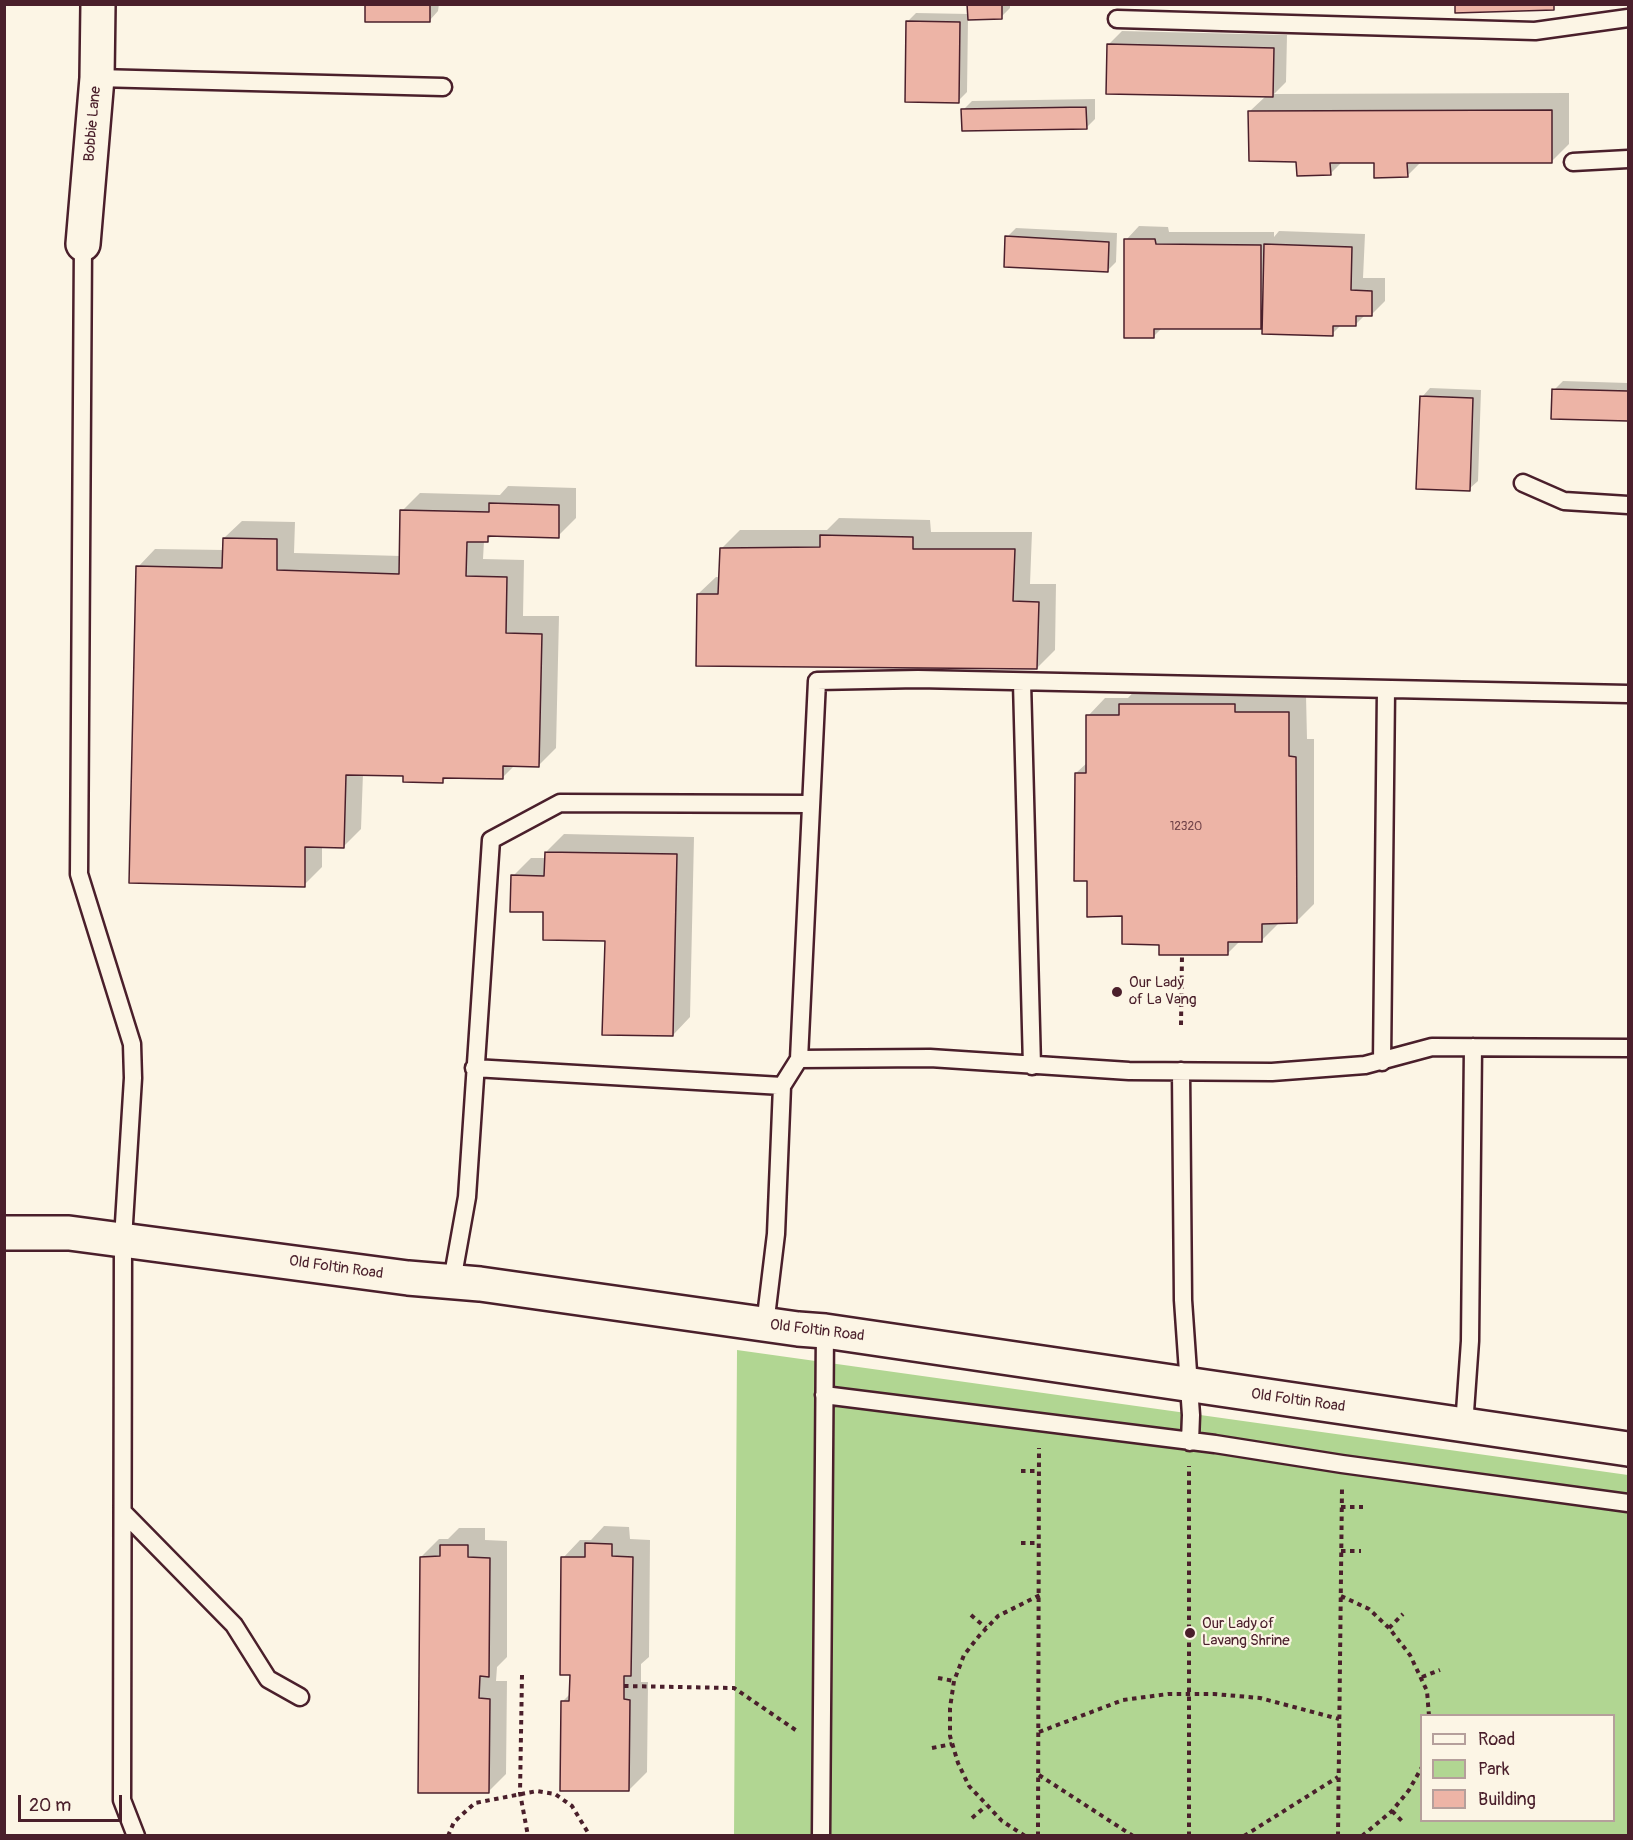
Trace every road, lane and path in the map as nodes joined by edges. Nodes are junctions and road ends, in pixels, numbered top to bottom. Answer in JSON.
{"nodes":[{"id":1,"x":98,"y":4,"type":"edge"},
{"id":2,"x":1629,"y":18,"type":"edge"},
{"id":3,"x":1117,"y":19,"type":"dead end"},
{"id":4,"x":97,"y":78,"type":"junction"},
{"id":5,"x":443,"y":87,"type":"dead end"},
{"id":6,"x":1629,"y":159,"type":"edge"},
{"id":7,"x":1573,"y":162,"type":"dead end"},
{"id":8,"x":83,"y":244,"type":"joint"},
{"id":9,"x":1523,"y":483,"type":"dead end"},
{"id":10,"x":1629,"y":505,"type":"edge"},
{"id":11,"x":1022,"y":682,"type":"junction"},
{"id":12,"x":1386,"y":690,"type":"junction"},
{"id":13,"x":1629,"y":694,"type":"edge"},
{"id":14,"x":811,"y":804,"type":"junction"},
{"id":15,"x":1182,"y":956,"type":"dead end"},
{"id":16,"x":1181,"y":1025,"type":"dead end"},
{"id":17,"x":1473,"y":1047,"type":"junction"},
{"id":18,"x":1629,"y":1048,"type":"edge"},
{"id":19,"x":799,"y":1059,"type":"junction"},
{"id":20,"x":1382,"y":1062,"type":"junction"},
{"id":21,"x":1032,"y":1066,"type":"junction"},
{"id":22,"x":474,"y":1068,"type":"junction"},
{"id":23,"x":1181,"y":1071,"type":"junction"},
{"id":24,"x":782,"y":1086,"type":"junction"},
{"id":25,"x":4,"y":1233,"type":"edge"},
{"id":26,"x":123,"y":1239,"type":"junction"},
{"id":27,"x":452,"y":1281,"type":"junction"},
{"id":28,"x":765,"y":1325,"type":"junction"},
{"id":29,"x":825,"y":1331,"type":"junction"},
{"id":30,"x":1189,"y":1385,"type":"junction"},
{"id":31,"x":825,"y":1395,"type":"junction"},
{"id":32,"x":1464,"y":1426,"type":"junction"},
{"id":33,"x":1039,"y":1442,"type":"dead end"},
{"id":34,"x":1190,"y":1442,"type":"junction"},
{"id":35,"x":1629,"y":1449,"type":"edge"},
{"id":36,"x":1021,"y":1471,"type":"dead end"},
{"id":37,"x":1040,"y":1471,"type":"junction"},
{"id":38,"x":1342,"y":1485,"type":"dead end"},
{"id":39,"x":1629,"y":1503,"type":"edge"},
{"id":40,"x":1341,"y":1507,"type":"junction"},
{"id":41,"x":1363,"y":1507,"type":"dead end"},
{"id":42,"x":123,"y":1513,"type":"junction"},
{"id":43,"x":1021,"y":1543,"type":"dead end"},
{"id":44,"x":1039,"y":1543,"type":"junction"},
{"id":45,"x":1341,"y":1551,"type":"junction"},
{"id":46,"x":1361,"y":1551,"type":"dead end"},
{"id":47,"x":1040,"y":1595,"type":"junction"},
{"id":48,"x":1341,"y":1596,"type":"junction"},
{"id":49,"x":1403,"y":1614,"type":"dead end"},
{"id":50,"x":971,"y":1615,"type":"dead end"},
{"id":51,"x":986,"y":1628,"type":"junction"},
{"id":52,"x":1389,"y":1628,"type":"junction"},
{"id":53,"x":1440,"y":1670,"type":"dead end"},
{"id":54,"x":522,"y":1675,"type":"dead end"},
{"id":55,"x":1422,"y":1677,"type":"junction"},
{"id":56,"x":938,"y":1678,"type":"dead end"},
{"id":57,"x":954,"y":1681,"type":"junction"},
{"id":58,"x":624,"y":1686,"type":"dead end"},
{"id":59,"x":1189,"y":1694,"type":"junction"},
{"id":60,"x":300,"y":1697,"type":"dead end"},
{"id":61,"x":1429,"y":1714,"type":"edge"},
{"id":62,"x":1339,"y":1719,"type":"junction"},
{"id":63,"x":1039,"y":1732,"type":"junction"},
{"id":64,"x":800,"y":1733,"type":"dead end"},
{"id":65,"x":952,"y":1744,"type":"junction"},
{"id":66,"x":932,"y":1748,"type":"dead end"},
{"id":67,"x":1420,"y":1771,"type":"edge"},
{"id":68,"x":1039,"y":1775,"type":"junction"},
{"id":69,"x":1339,"y":1776,"type":"junction"},
{"id":70,"x":520,"y":1793,"type":"junction"},
{"id":71,"x":986,"y":1806,"type":"junction"},
{"id":72,"x":1392,"y":1811,"type":"junction"},
{"id":73,"x":972,"y":1818,"type":"dead end"},
{"id":74,"x":1403,"y":1822,"type":"dead end"},
{"id":75,"x":136,"y":1836,"type":"edge"},
{"id":76,"x":448,"y":1836,"type":"edge"},
{"id":77,"x":528,"y":1836,"type":"edge"},
{"id":78,"x":590,"y":1836,"type":"edge"},
{"id":79,"x":821,"y":1836,"type":"edge"},
{"id":80,"x":1025,"y":1836,"type":"edge"},
{"id":81,"x":1038,"y":1836,"type":"edge"},
{"id":82,"x":1133,"y":1836,"type":"edge"},
{"id":83,"x":1189,"y":1836,"type":"edge"},
{"id":84,"x":1244,"y":1836,"type":"edge"},
{"id":85,"x":1338,"y":1836,"type":"edge"},
{"id":86,"x":1362,"y":1836,"type":"edge"}],
"edges":[{"from":1,"to":4,"type":"street","name":"Bobbie Lane"},
{"from":2,"to":3,"type":"lane"},
{"from":4,"to":5,"type":"lane"},
{"from":4,"to":8,"type":"street","name":"Bobbie Lane"},
{"from":6,"to":7,"type":"lane"},
{"from":8,"to":26,"type":"lane"},
{"from":9,"to":10,"type":"lane"},
{"from":11,"to":12,"type":"lane"},
{"from":11,"to":14,"type":"lane"},
{"from":11,"to":21,"type":"lane"},
{"from":12,"to":13,"type":"lane"},
{"from":12,"to":20,"type":"lane"},
{"from":14,"to":19,"type":"lane"},
{"from":14,"to":22,"type":"lane"},
{"from":15,"to":16,"type":"path"},
{"from":17,"to":18,"type":"lane"},
{"from":17,"to":20,"type":"lane"},
{"from":17,"to":32,"type":"lane"},
{"from":19,"to":21,"type":"lane"},
{"from":19,"to":24,"type":"lane"},
{"from":20,"to":23,"type":"lane"},
{"from":21,"to":23,"type":"lane"},
{"from":22,"to":24,"type":"lane"},
{"from":22,"to":27,"type":"lane"},
{"from":23,"to":30,"type":"lane"},
{"from":24,"to":28,"type":"lane"},
{"from":25,"to":26,"type":"street","name":"Old Foltin Road"},
{"from":26,"to":27,"type":"street","name":"Old Foltin Road"},
{"from":26,"to":42,"type":"lane"},
{"from":27,"to":28,"type":"street","name":"Old Foltin Road"},
{"from":28,"to":29,"type":"street","name":"Old Foltin Road"},
{"from":29,"to":30,"type":"street","name":"Old Foltin Road"},
{"from":29,"to":31,"type":"lane"},
{"from":30,"to":32,"type":"street","name":"Old Foltin Road"},
{"from":30,"to":34,"type":"lane"},
{"from":31,"to":34,"type":"lane"},
{"from":31,"to":79,"type":"lane"},
{"from":32,"to":35,"type":"street","name":"Old Foltin Road"},
{"from":33,"to":37,"type":"path"},
{"from":34,"to":39,"type":"lane"},
{"from":34,"to":59,"type":"path"},
{"from":36,"to":37,"type":"path"},
{"from":37,"to":44,"type":"path"},
{"from":38,"to":40,"type":"path"},
{"from":40,"to":41,"type":"path"},
{"from":40,"to":45,"type":"path"},
{"from":42,"to":60,"type":"lane"},
{"from":42,"to":75,"type":"lane"},
{"from":43,"to":44,"type":"path"},
{"from":44,"to":47,"type":"path"},
{"from":45,"to":46,"type":"path"},
{"from":45,"to":48,"type":"path"},
{"from":47,"to":51,"type":"path"},
{"from":47,"to":63,"type":"path"},
{"from":48,"to":52,"type":"path"},
{"from":48,"to":62,"type":"path"},
{"from":49,"to":52,"type":"path"},
{"from":50,"to":51,"type":"path"},
{"from":51,"to":57,"type":"path"},
{"from":52,"to":55,"type":"path"},
{"from":53,"to":55,"type":"path"},
{"from":54,"to":70,"type":"path"},
{"from":55,"to":61,"type":"path"},
{"from":56,"to":57,"type":"path"},
{"from":57,"to":65,"type":"path"},
{"from":58,"to":64,"type":"path"},
{"from":59,"to":62,"type":"path"},
{"from":59,"to":63,"type":"path"},
{"from":59,"to":83,"type":"path"},
{"from":62,"to":69,"type":"path"},
{"from":63,"to":68,"type":"path"},
{"from":65,"to":66,"type":"path"},
{"from":65,"to":71,"type":"path"},
{"from":67,"to":72,"type":"path"},
{"from":68,"to":81,"type":"path"},
{"from":68,"to":82,"type":"path"},
{"from":69,"to":84,"type":"path"},
{"from":69,"to":85,"type":"path"},
{"from":70,"to":76,"type":"path"},
{"from":70,"to":77,"type":"path"},
{"from":70,"to":78,"type":"path"},
{"from":71,"to":73,"type":"path"},
{"from":71,"to":80,"type":"path"},
{"from":72,"to":74,"type":"path"},
{"from":72,"to":86,"type":"path"}]}
